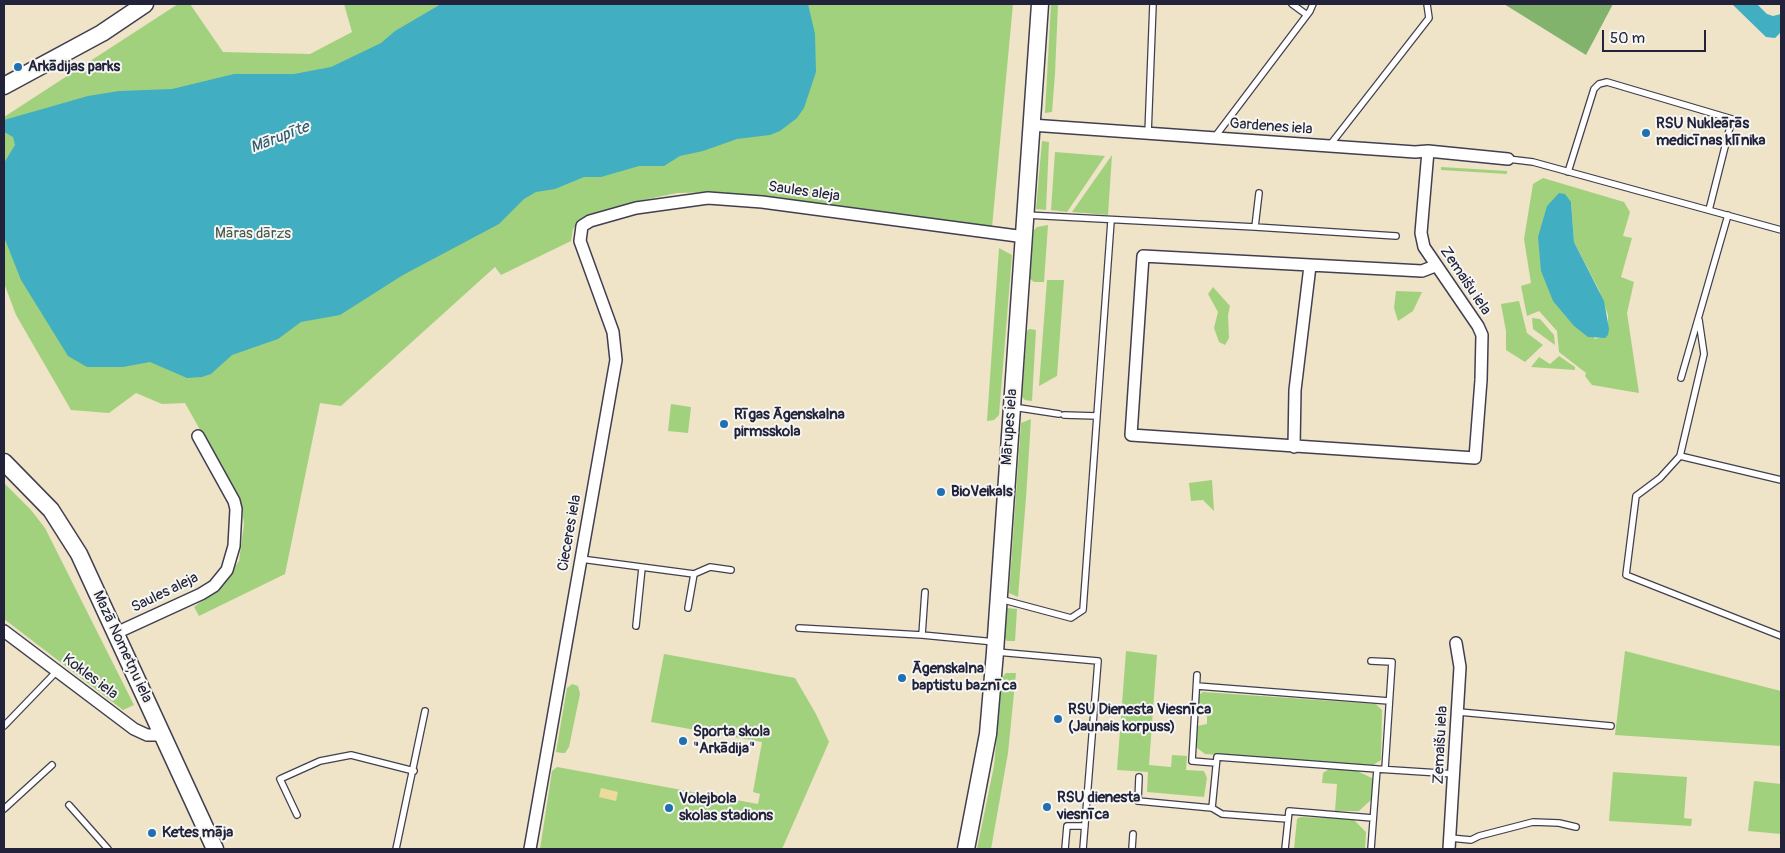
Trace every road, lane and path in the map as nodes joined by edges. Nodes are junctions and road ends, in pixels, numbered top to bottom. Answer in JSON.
{"nodes":[{"id":1,"x":145,"y":4,"type":"edge"},
{"id":2,"x":1040,"y":4,"type":"edge"},
{"id":3,"x":1153,"y":4,"type":"edge"},
{"id":4,"x":1292,"y":4,"type":"edge"},
{"id":5,"x":1313,"y":4,"type":"edge"},
{"id":6,"x":1428,"y":4,"type":"edge"},
{"id":7,"x":1307,"y":15,"type":"junction"},
{"id":8,"x":4,"y":86,"type":"edge"},
{"id":9,"x":1031,"y":125,"type":"junction"},
{"id":10,"x":1148,"y":134,"type":"junction"},
{"id":11,"x":1214,"y":138,"type":"junction"},
{"id":12,"x":1329,"y":146,"type":"junction"},
{"id":13,"x":1428,"y":151,"type":"junction"},
{"id":14,"x":1508,"y":158,"type":"joint"},
{"id":15,"x":1568,"y":172,"type":"junction"},
{"id":16,"x":1259,"y":193,"type":"dead end"},
{"id":17,"x":1708,"y":210,"type":"junction"},
{"id":18,"x":1026,"y":215,"type":"junction"},
{"id":19,"x":1728,"y":215,"type":"junction"},
{"id":20,"x":1111,"y":221,"type":"junction"},
{"id":21,"x":582,"y":226,"type":"joint"},
{"id":22,"x":1255,"y":227,"type":"junction"},
{"id":23,"x":1781,"y":230,"type":"edge"},
{"id":24,"x":1396,"y":236,"type":"dead end"},
{"id":25,"x":1025,"y":237,"type":"junction"},
{"id":26,"x":1310,"y":266,"type":"junction"},
{"id":27,"x":1435,"y":266,"type":"junction"},
{"id":28,"x":1698,"y":318,"type":"junction"},
{"id":29,"x":1681,"y":378,"type":"dead end"},
{"id":30,"x":1011,"y":407,"type":"junction"},
{"id":31,"x":1097,"y":416,"type":"junction"},
{"id":32,"x":198,"y":436,"type":"dead end"},
{"id":33,"x":1294,"y":447,"type":"junction"},
{"id":34,"x":1680,"y":456,"type":"junction"},
{"id":35,"x":4,"y":462,"type":"edge"},
{"id":36,"x":1781,"y":480,"type":"edge"},
{"id":37,"x":581,"y":559,"type":"junction"},
{"id":38,"x":642,"y":568,"type":"junction"},
{"id":39,"x":731,"y":570,"type":"dead end"},
{"id":40,"x":694,"y":574,"type":"junction"},
{"id":41,"x":925,"y":592,"type":"dead end"},
{"id":42,"x":999,"y":599,"type":"junction"},
{"id":43,"x":688,"y":608,"type":"dead end"},
{"id":44,"x":636,"y":626,"type":"dead end"},
{"id":45,"x":799,"y":628,"type":"dead end"},
{"id":46,"x":4,"y":631,"type":"edge"},
{"id":47,"x":116,"y":633,"type":"junction"},
{"id":48,"x":922,"y":635,"type":"junction"},
{"id":49,"x":1781,"y":636,"type":"edge"},
{"id":50,"x":1456,"y":643,"type":"dead end"},
{"id":51,"x":995,"y":647,"type":"junction"},
{"id":52,"x":1371,"y":661,"type":"dead end"},
{"id":53,"x":57,"y":671,"type":"junction"},
{"id":54,"x":1198,"y":675,"type":"dead end"},
{"id":55,"x":1197,"y":686,"type":"junction"},
{"id":56,"x":1389,"y":700,"type":"junction"},
{"id":57,"x":425,"y":711,"type":"dead end"},
{"id":58,"x":1458,"y":712,"type":"junction"},
{"id":59,"x":4,"y":726,"type":"edge"},
{"id":60,"x":1611,"y":726,"type":"dead end"},
{"id":61,"x":163,"y":735,"type":"junction"},
{"id":62,"x":1216,"y":763,"type":"junction"},
{"id":63,"x":52,"y":765,"type":"dead end"},
{"id":64,"x":1377,"y":769,"type":"junction"},
{"id":65,"x":1385,"y":769,"type":"junction"},
{"id":66,"x":414,"y":772,"type":"junction"},
{"id":67,"x":1455,"y":774,"type":"junction"},
{"id":68,"x":1139,"y":777,"type":"dead end"},
{"id":69,"x":68,"y":805,"type":"dead end"},
{"id":70,"x":1212,"y":808,"type":"junction"},
{"id":71,"x":4,"y":809,"type":"edge"},
{"id":72,"x":297,"y":815,"type":"dead end"},
{"id":73,"x":1373,"y":818,"type":"junction"},
{"id":74,"x":1288,"y":819,"type":"junction"},
{"id":75,"x":1085,"y":826,"type":"junction"},
{"id":76,"x":1576,"y":827,"type":"dead end"},
{"id":77,"x":1133,"y":834,"type":"dead end"},
{"id":78,"x":103,"y":844,"type":"junction"},
{"id":79,"x":1450,"y":844,"type":"edge"},
{"id":80,"x":97,"y":849,"type":"edge"},
{"id":81,"x":108,"y":849,"type":"edge"},
{"id":82,"x":215,"y":849,"type":"edge"},
{"id":83,"x":396,"y":849,"type":"edge"},
{"id":84,"x":530,"y":849,"type":"edge"},
{"id":85,"x":966,"y":849,"type":"edge"},
{"id":86,"x":1065,"y":849,"type":"edge"},
{"id":87,"x":1083,"y":849,"type":"edge"},
{"id":88,"x":1132,"y":849,"type":"edge"},
{"id":89,"x":1285,"y":849,"type":"edge"},
{"id":90,"x":1371,"y":849,"type":"edge"}],
"edges":[{"from":1,"to":8,"type":"street"},
{"from":2,"to":9,"type":"street","name":"Mārupes iela"},
{"from":3,"to":10,"type":"lane"},
{"from":4,"to":7,"type":"lane"},
{"from":5,"to":7,"type":"lane"},
{"from":6,"to":12,"type":"lane"},
{"from":7,"to":11,"type":"lane"},
{"from":9,"to":10,"type":"street","name":"Gardenes iela"},
{"from":9,"to":18,"type":"street","name":"Mārupes iela"},
{"from":10,"to":11,"type":"street","name":"Gardenes iela"},
{"from":11,"to":12,"type":"street","name":"Gardenes iela"},
{"from":12,"to":13,"type":"street","name":"Gardenes iela"},
{"from":13,"to":14,"type":"street","name":"Gardenes iela"},
{"from":13,"to":27,"type":"street","name":"Zemaišu iela"},
{"from":14,"to":15,"type":"lane"},
{"from":15,"to":17,"type":"lane"},
{"from":15,"to":17,"type":"lane"},
{"from":16,"to":22,"type":"lane"},
{"from":17,"to":19,"type":"lane"},
{"from":18,"to":20,"type":"lane"},
{"from":18,"to":25,"type":"street","name":"Mārupes iela"},
{"from":19,"to":23,"type":"lane"},
{"from":19,"to":28,"type":"lane"},
{"from":20,"to":22,"type":"lane"},
{"from":20,"to":31,"type":"lane"},
{"from":21,"to":25,"type":"street","name":"Saules aleja"},
{"from":21,"to":37,"type":"street","name":"Cieceres iela"},
{"from":22,"to":24,"type":"lane"},
{"from":25,"to":30,"type":"street","name":"Mārupes iela"},
{"from":26,"to":27,"type":"street"},
{"from":26,"to":33,"type":"street"},
{"from":26,"to":33,"type":"street"},
{"from":27,"to":33,"type":"street","name":"Zemaišu iela"},
{"from":28,"to":29,"type":"lane"},
{"from":28,"to":34,"type":"lane"},
{"from":30,"to":31,"type":"lane"},
{"from":30,"to":42,"type":"street","name":"Mārupes iela"},
{"from":31,"to":42,"type":"lane"},
{"from":32,"to":47,"type":"street","name":"Saules aleja"},
{"from":34,"to":36,"type":"lane"},
{"from":34,"to":49,"type":"lane"},
{"from":35,"to":47,"type":"street","name":"Mazā Nometņu iela"},
{"from":37,"to":38,"type":"lane"},
{"from":37,"to":84,"type":"street","name":"Cieceres iela"},
{"from":38,"to":40,"type":"lane"},
{"from":38,"to":44,"type":"lane"},
{"from":39,"to":40,"type":"lane"},
{"from":40,"to":43,"type":"lane"},
{"from":41,"to":48,"type":"lane"},
{"from":42,"to":51,"type":"street","name":"Mārupes iela"},
{"from":45,"to":48,"type":"lane"},
{"from":46,"to":53,"type":"street","name":"Kokles iela"},
{"from":47,"to":61,"type":"street","name":"Mazā Nometņu iela"},
{"from":48,"to":51,"type":"lane"},
{"from":50,"to":58,"type":"street","name":"Zemaišu iela"},
{"from":51,"to":75,"type":"lane"},
{"from":51,"to":85,"type":"street","name":"Mārupes iela"},
{"from":52,"to":56,"type":"lane"},
{"from":53,"to":59,"type":"lane"},
{"from":53,"to":61,"type":"street","name":"Kokles iela"},
{"from":54,"to":55,"type":"lane"},
{"from":55,"to":56,"type":"lane"},
{"from":55,"to":62,"type":"lane"},
{"from":56,"to":65,"type":"lane"},
{"from":57,"to":66,"type":"lane"},
{"from":58,"to":60,"type":"lane"},
{"from":58,"to":67,"type":"street","name":"Zemaišu iela"},
{"from":61,"to":82,"type":"street","name":"Mazā Nometņu iela"},
{"from":62,"to":64,"type":"lane"},
{"from":62,"to":70,"type":"lane"},
{"from":63,"to":71,"type":"lane"},
{"from":64,"to":65,"type":"lane"},
{"from":64,"to":73,"type":"lane"},
{"from":65,"to":67,"type":"lane"},
{"from":66,"to":72,"type":"lane"},
{"from":66,"to":83,"type":"lane"},
{"from":67,"to":79,"type":"street","name":"Zemaišu iela"},
{"from":68,"to":70,"type":"lane"},
{"from":69,"to":78,"type":"lane"},
{"from":70,"to":74,"type":"lane"},
{"from":73,"to":74,"type":"lane"},
{"from":73,"to":90,"type":"lane"},
{"from":74,"to":89,"type":"lane"},
{"from":75,"to":86,"type":"lane"},
{"from":75,"to":87,"type":"lane"},
{"from":76,"to":79,"type":"lane"},
{"from":77,"to":88,"type":"lane"},
{"from":78,"to":80,"type":"lane"},
{"from":78,"to":81,"type":"lane"}]}
